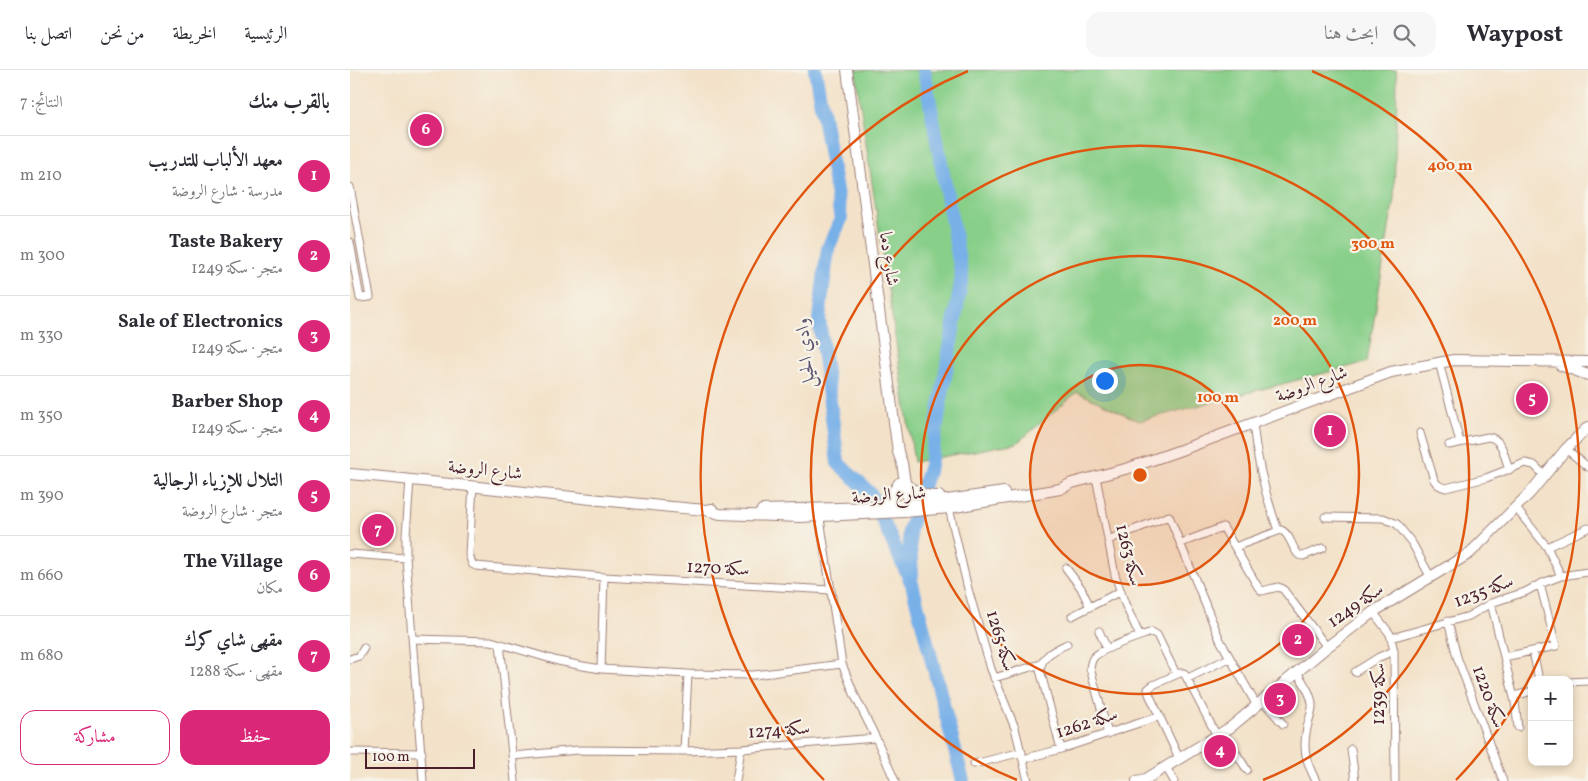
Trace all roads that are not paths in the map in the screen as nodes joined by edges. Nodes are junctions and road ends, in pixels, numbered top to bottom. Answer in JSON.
{"nodes":[{"id":1,"x":846,"y":70,"type":"edge"},
{"id":2,"x":350,"y":187,"type":"edge"},
{"id":3,"x":350,"y":242,"type":"edge"},
{"id":4,"x":1540,"y":361,"type":"junction"},
{"id":5,"x":1439,"y":362,"type":"junction"},
{"id":6,"x":1588,"y":362,"type":"edge"},
{"id":7,"x":1588,"y":375,"type":"edge"},
{"id":8,"x":1253,"y":424,"type":"junction"},
{"id":9,"x":1588,"y":427,"type":"edge"},
{"id":10,"x":1420,"y":433,"type":"dead end"},
{"id":11,"x":1588,"y":433,"type":"edge"},
{"id":12,"x":1578,"y":439,"type":"junction"},
{"id":13,"x":1460,"y":443,"type":"junction"},
{"id":14,"x":1449,"y":445,"type":"dead end"},
{"id":15,"x":1566,"y":449,"type":"junction"},
{"id":16,"x":1588,"y":467,"type":"edge"},
{"id":17,"x":1510,"y":470,"type":"junction"},
{"id":18,"x":350,"y":474,"type":"edge"},
{"id":19,"x":1544,"y":475,"type":"junction"},
{"id":20,"x":1096,"y":477,"type":"junction"},
{"id":21,"x":410,"y":480,"type":"junction"},
{"id":22,"x":902,"y":483,"type":"junction"},
{"id":23,"x":1072,"y":483,"type":"junction"},
{"id":24,"x":473,"y":486,"type":"junction"},
{"id":25,"x":999,"y":492,"type":"junction"},
{"id":26,"x":876,"y":507,"type":"junction"},
{"id":27,"x":1516,"y":507,"type":"junction"},
{"id":28,"x":949,"y":508,"type":"junction"},
{"id":29,"x":906,"y":509,"type":"junction"},
{"id":30,"x":819,"y":513,"type":"junction"},
{"id":31,"x":1325,"y":517,"type":"dead end"},
{"id":32,"x":1588,"y":528,"type":"edge"},
{"id":33,"x":1278,"y":530,"type":"junction"},
{"id":34,"x":1108,"y":540,"type":"junction"},
{"id":35,"x":1181,"y":543,"type":"junction"},
{"id":36,"x":1547,"y":547,"type":"junction"},
{"id":37,"x":1235,"y":548,"type":"junction"},
{"id":38,"x":1323,"y":548,"type":"dead end"},
{"id":39,"x":350,"y":554,"type":"edge"},
{"id":40,"x":406,"y":558,"type":"junction"},
{"id":41,"x":1066,"y":568,"type":"dead end"},
{"id":42,"x":1588,"y":572,"type":"edge"},
{"id":43,"x":1430,"y":576,"type":"junction"},
{"id":44,"x":1561,"y":576,"type":"junction"},
{"id":45,"x":604,"y":577,"type":"junction"},
{"id":46,"x":1540,"y":584,"type":"junction"},
{"id":47,"x":831,"y":590,"type":"junction"},
{"id":48,"x":1121,"y":591,"type":"junction"},
{"id":49,"x":1491,"y":603,"type":"junction"},
{"id":50,"x":1090,"y":607,"type":"junction"},
{"id":51,"x":1373,"y":612,"type":"junction"},
{"id":52,"x":1072,"y":616,"type":"dead end"},
{"id":53,"x":1448,"y":622,"type":"junction"},
{"id":54,"x":1100,"y":631,"type":"dead end"},
{"id":55,"x":1140,"y":636,"type":"junction"},
{"id":56,"x":1391,"y":638,"type":"junction"},
{"id":57,"x":412,"y":639,"type":"junction"},
{"id":58,"x":500,"y":644,"type":"junction"},
{"id":59,"x":1067,"y":644,"type":"dead end"},
{"id":60,"x":1327,"y":646,"type":"junction"},
{"id":61,"x":364,"y":648,"type":"dead end"},
{"id":62,"x":1107,"y":650,"type":"junction"},
{"id":63,"x":1394,"y":650,"type":"junction"},
{"id":64,"x":1533,"y":651,"type":"junction"},
{"id":65,"x":1504,"y":657,"type":"junction"},
{"id":66,"x":1229,"y":658,"type":"junction"},
{"id":67,"x":350,"y":659,"type":"edge"},
{"id":68,"x":842,"y":664,"type":"junction"},
{"id":69,"x":1041,"y":664,"type":"junction"},
{"id":70,"x":601,"y":668,"type":"junction"},
{"id":71,"x":1297,"y":672,"type":"junction"},
{"id":72,"x":1355,"y":672,"type":"dead end"},
{"id":73,"x":688,"y":674,"type":"junction"},
{"id":74,"x":1176,"y":674,"type":"junction"},
{"id":75,"x":1538,"y":676,"type":"edge"},
{"id":76,"x":994,"y":678,"type":"junction"},
{"id":77,"x":1188,"y":678,"type":"junction"},
{"id":78,"x":1588,"y":681,"type":"edge"},
{"id":79,"x":1573,"y":682,"type":"edge"},
{"id":80,"x":1528,"y":692,"type":"edge"},
{"id":81,"x":1514,"y":696,"type":"junction"},
{"id":82,"x":1260,"y":704,"type":"junction"},
{"id":83,"x":1160,"y":716,"type":"junction"},
{"id":84,"x":1283,"y":724,"type":"dead end"},
{"id":85,"x":1518,"y":727,"type":"dead end"},
{"id":86,"x":1108,"y":734,"type":"junction"},
{"id":87,"x":1220,"y":734,"type":"junction"},
{"id":88,"x":876,"y":738,"type":"junction"},
{"id":89,"x":741,"y":749,"type":"junction"},
{"id":90,"x":1061,"y":749,"type":"junction"},
{"id":91,"x":1351,"y":749,"type":"dead end"},
{"id":92,"x":684,"y":751,"type":"junction"},
{"id":93,"x":350,"y":752,"type":"edge"},
{"id":94,"x":422,"y":753,"type":"junction"},
{"id":95,"x":513,"y":756,"type":"junction"},
{"id":96,"x":1023,"y":756,"type":"junction"},
{"id":97,"x":1179,"y":758,"type":"junction"},
{"id":98,"x":974,"y":764,"type":"dead end"},
{"id":99,"x":1166,"y":767,"type":"junction"},
{"id":100,"x":1248,"y":770,"type":"dead end"},
{"id":101,"x":424,"y":781,"type":"edge"},
{"id":102,"x":515,"y":781,"type":"edge"},
{"id":103,"x":736,"y":781,"type":"edge"},
{"id":104,"x":895,"y":781,"type":"edge"},
{"id":105,"x":1028,"y":781,"type":"edge"},
{"id":106,"x":1137,"y":781,"type":"edge"},
{"id":107,"x":1174,"y":781,"type":"edge"},
{"id":108,"x":1316,"y":781,"type":"edge"},
{"id":109,"x":1355,"y":781,"type":"edge"},
{"id":110,"x":1395,"y":781,"type":"edge"},
{"id":111,"x":1503,"y":781,"type":"edge"}],
"edges":[{"from":1,"to":22,"type":"main road","name":"شارع دما"},
{"from":2,"to":3,"type":"street"},
{"from":4,"to":5,"type":"main road","name":"شارع الروضة"},
{"from":4,"to":6,"type":"main road","name":"شارع الروضة"},
{"from":4,"to":7,"type":"main road","name":"شارع الروضة"},
{"from":5,"to":8,"type":"main road","name":"شارع الروضة"},
{"from":5,"to":13,"type":"street"},
{"from":8,"to":20,"type":"main road","name":"شارع الروضة"},
{"from":8,"to":33,"type":"street"},
{"from":9,"to":12,"type":"main road","name":"سكة 1249"},
{"from":10,"to":17,"type":"street"},
{"from":11,"to":12,"type":"main road","name":"سكة 1249"},
{"from":12,"to":15,"type":"main road","name":"سكة 1249"},
{"from":13,"to":14,"type":"street"},
{"from":13,"to":17,"type":"street"},
{"from":15,"to":16,"type":"street"},
{"from":15,"to":19,"type":"main road","name":"سكة 1249"},
{"from":17,"to":19,"type":"street"},
{"from":18,"to":21,"type":"main road","name":"شارع الروضة"},
{"from":19,"to":27,"type":"main road","name":"سكة 1249"},
{"from":20,"to":23,"type":"main road","name":"شارع الروضة"},
{"from":20,"to":34,"type":"street","name":"سكة 1263"},
{"from":21,"to":24,"type":"main road","name":"شارع الروضة"},
{"from":21,"to":40,"type":"street"},
{"from":22,"to":25,"type":"main road"},
{"from":22,"to":26,"type":"main road"},
{"from":22,"to":29,"type":"main road","name":"شارع دما"},
{"from":23,"to":25,"type":"main road","name":"شارع الروضة"},
{"from":23,"to":28,"type":"main road","name":"شارع الروضة"},
{"from":24,"to":30,"type":"main road","name":"شارع الروضة"},
{"from":24,"to":45,"type":"street","name":"سكة 1270"},
{"from":25,"to":29,"type":"main road","name":"شارع الروضة"},
{"from":26,"to":29,"type":"main road","name":"شارع الروضة"},
{"from":26,"to":30,"type":"main road","name":"شارع الروضة"},
{"from":27,"to":36,"type":"street"},
{"from":27,"to":43,"type":"main road","name":"سكة 1249"},
{"from":28,"to":29,"type":"main road","name":"شارع الروضة"},
{"from":28,"to":76,"type":"street","name":"سكة 1265"},
{"from":29,"to":30,"type":"main road","name":"شارع الروضة"},
{"from":30,"to":47,"type":"street"},
{"from":31,"to":43,"type":"street"},
{"from":32,"to":36,"type":"street"},
{"from":33,"to":37,"type":"street"},
{"from":33,"to":38,"type":"street"},
{"from":34,"to":35,"type":"street"},
{"from":34,"to":48,"type":"street","name":"سكة 1263"},
{"from":35,"to":37,"type":"street"},
{"from":35,"to":66,"type":"street"},
{"from":36,"to":44,"type":"street"},
{"from":37,"to":60,"type":"street"},
{"from":39,"to":40,"type":"street"},
{"from":40,"to":57,"type":"street"},
{"from":41,"to":50,"type":"street"},
{"from":42,"to":44,"type":"street","name":"سكة 1235"},
{"from":43,"to":51,"type":"main road","name":"سكة 1249"},
{"from":44,"to":46,"type":"street","name":"سكة 1235"},
{"from":45,"to":47,"type":"street","name":"سكة 1270"},
{"from":45,"to":70,"type":"street"},
{"from":46,"to":49,"type":"street","name":"سكة 1235"},
{"from":46,"to":64,"type":"street"},
{"from":47,"to":68,"type":"street"},
{"from":48,"to":50,"type":"street"},
{"from":48,"to":55,"type":"street","name":"سكة 1263"},
{"from":49,"to":53,"type":"street","name":"سكة 1235"},
{"from":49,"to":65,"type":"street"},
{"from":50,"to":52,"type":"street"},
{"from":51,"to":56,"type":"street","name":"سكة 1239"},
{"from":51,"to":60,"type":"main road","name":"سكة 1249"},
{"from":53,"to":56,"type":"street","name":"سكة 1235"},
{"from":53,"to":111,"type":"street","name":"سكة 1220"},
{"from":54,"to":62,"type":"street"},
{"from":55,"to":62,"type":"street"},
{"from":55,"to":74,"type":"street"},
{"from":56,"to":63,"type":"street","name":"سكة 1239"},
{"from":57,"to":58,"type":"street"},
{"from":57,"to":94,"type":"street"},
{"from":58,"to":70,"type":"street"},
{"from":58,"to":95,"type":"street"},
{"from":59,"to":69,"type":"street"},
{"from":60,"to":71,"type":"main road","name":"سكة 1249"},
{"from":61,"to":67,"type":"street"},
{"from":62,"to":86,"type":"street"},
{"from":63,"to":72,"type":"street"},
{"from":63,"to":110,"type":"street","name":"سكة 1239"},
{"from":64,"to":65,"type":"street"},
{"from":64,"to":75,"type":"street"},
{"from":65,"to":81,"type":"street"},
{"from":66,"to":77,"type":"street"},
{"from":66,"to":82,"type":"street"},
{"from":68,"to":73,"type":"street"},
{"from":68,"to":88,"type":"street"},
{"from":69,"to":76,"type":"street"},
{"from":69,"to":90,"type":"street"},
{"from":70,"to":73,"type":"street"},
{"from":71,"to":82,"type":"main road","name":"سكة 1249"},
{"from":71,"to":108,"type":"street"},
{"from":73,"to":92,"type":"street"},
{"from":74,"to":77,"type":"street"},
{"from":74,"to":83,"type":"street"},
{"from":76,"to":96,"type":"street","name":"سكة 1265"},
{"from":77,"to":87,"type":"street"},
{"from":78,"to":79,"type":"street"},
{"from":80,"to":81,"type":"street"},
{"from":81,"to":85,"type":"street"},
{"from":82,"to":84,"type":"street"},
{"from":82,"to":87,"type":"main road","name":"سكة 1249"},
{"from":83,"to":86,"type":"street","name":"سكة 1262"},
{"from":83,"to":97,"type":"street"},
{"from":86,"to":90,"type":"street","name":"سكة 1262"},
{"from":87,"to":97,"type":"main road","name":"سكة 1249"},
{"from":87,"to":100,"type":"street"},
{"from":88,"to":89,"type":"street","name":"سكة 1274"},
{"from":88,"to":104,"type":"street"},
{"from":89,"to":92,"type":"street","name":"سكة 1274"},
{"from":89,"to":103,"type":"street"},
{"from":90,"to":96,"type":"street","name":"سكة 1262"},
{"from":91,"to":109,"type":"street"},
{"from":92,"to":95,"type":"street","name":"سكة 1274"},
{"from":93,"to":94,"type":"street"},
{"from":94,"to":101,"type":"street"},
{"from":95,"to":102,"type":"street"},
{"from":96,"to":98,"type":"street","name":"سكة 1262"},
{"from":96,"to":105,"type":"street","name":"سكة 1265"},
{"from":97,"to":99,"type":"main road","name":"سكة 1249"},
{"from":99,"to":106,"type":"main road","name":"سكة 1249"},
{"from":99,"to":107,"type":"street"}]}
